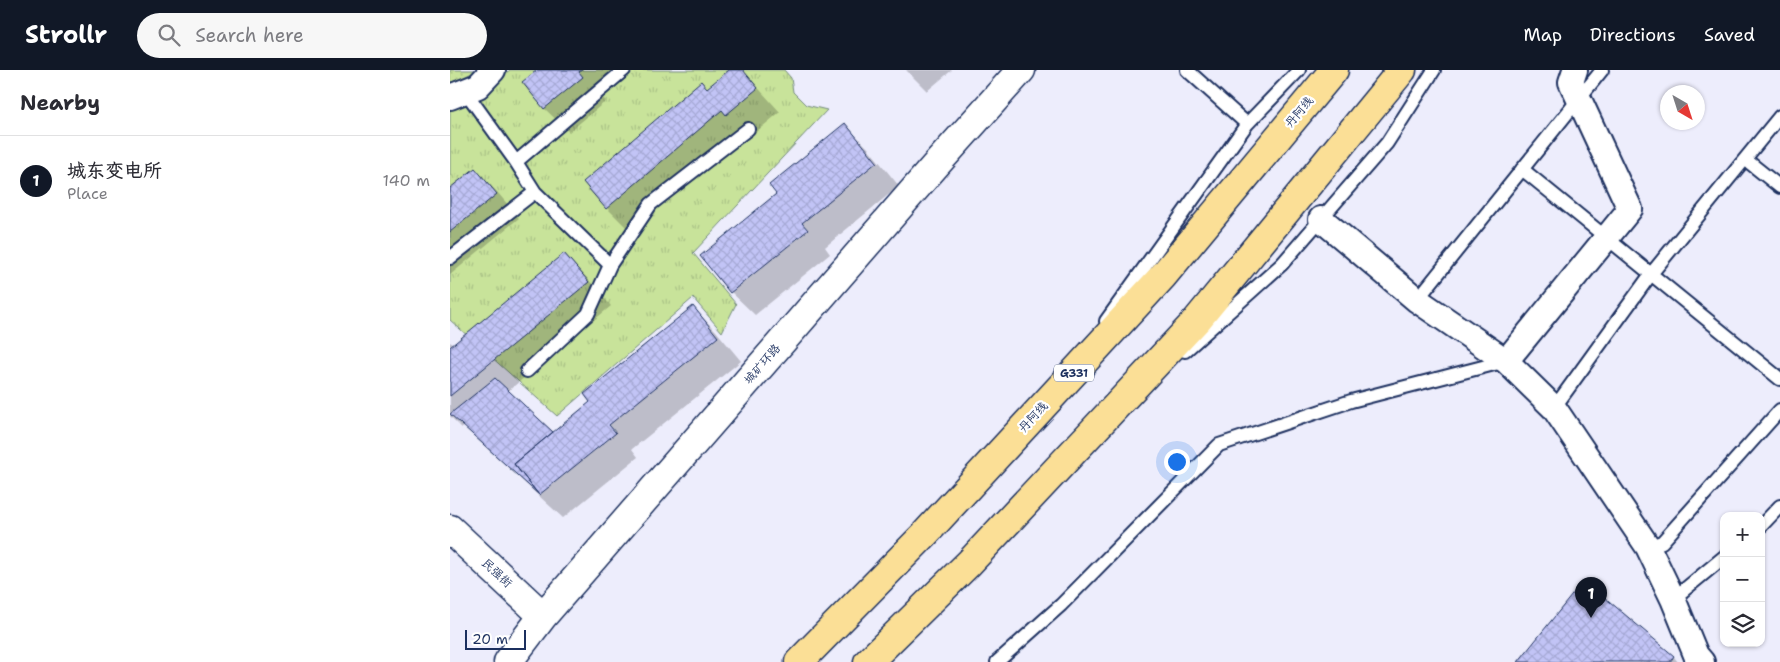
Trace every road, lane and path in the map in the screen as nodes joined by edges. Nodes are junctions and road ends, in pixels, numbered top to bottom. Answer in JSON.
{"nodes":[{"id":1,"x":493,"y":70,"type":"edge"},
{"id":2,"x":624,"y":70,"type":"edge"},
{"id":3,"x":1021,"y":70,"type":"edge"},
{"id":4,"x":1187,"y":70,"type":"edge"},
{"id":5,"x":1299,"y":70,"type":"edge"},
{"id":6,"x":1334,"y":70,"type":"edge"},
{"id":7,"x":1402,"y":70,"type":"edge"},
{"id":8,"x":1434,"y":70,"type":"edge"},
{"id":9,"x":1575,"y":70,"type":"edge"},
{"id":10,"x":1602,"y":70,"type":"edge"},
{"id":11,"x":457,"y":94,"type":"edge"},
{"id":12,"x":1578,"y":99,"type":"junction"},
{"id":13,"x":1780,"y":116,"type":"edge"},
{"id":14,"x":1247,"y":124,"type":"junction"},
{"id":15,"x":748,"y":129,"type":"dead end"},
{"id":16,"x":1745,"y":158,"type":"junction"},
{"id":17,"x":516,"y":162,"type":"junction"},
{"id":18,"x":1522,"y":169,"type":"junction"},
{"id":19,"x":1780,"y":186,"type":"edge"},
{"id":20,"x":535,"y":192,"type":"junction"},
{"id":21,"x":1321,"y":219,"type":"junction"},
{"id":22,"x":1606,"y":238,"type":"junction"},
{"id":23,"x":450,"y":258,"type":"edge"},
{"id":24,"x":610,"y":265,"type":"junction"},
{"id":25,"x":1651,"y":274,"type":"junction"},
{"id":26,"x":1417,"y":300,"type":"junction"},
{"id":27,"x":1506,"y":361,"type":"junction"},
{"id":28,"x":526,"y":371,"type":"dead end"},
{"id":29,"x":1780,"y":379,"type":"edge"},
{"id":30,"x":1048,"y":401,"type":"junction"},
{"id":31,"x":1554,"y":408,"type":"junction"},
{"id":32,"x":1780,"y":410,"type":"edge"},
{"id":33,"x":1080,"y":445,"type":"junction"},
{"id":34,"x":1780,"y":506,"type":"edge"},
{"id":35,"x":1765,"y":522,"type":"edge"},
{"id":36,"x":450,"y":529,"type":"edge"},
{"id":37,"x":1648,"y":547,"type":"junction"},
{"id":38,"x":1720,"y":560,"type":"edge"},
{"id":39,"x":1673,"y":599,"type":"junction"},
{"id":40,"x":543,"y":616,"type":"junction"},
{"id":41,"x":508,"y":662,"type":"edge"},
{"id":42,"x":799,"y":662,"type":"edge"},
{"id":43,"x":868,"y":662,"type":"edge"},
{"id":44,"x":998,"y":662,"type":"edge"},
{"id":45,"x":1702,"y":662,"type":"edge"}],
"edges":[{"from":1,"to":11,"type":"street"},
{"from":2,"to":17,"type":"lane"},
{"from":3,"to":40,"type":"street","name":"城矿环路"},
{"from":4,"to":14,"type":"lane"},
{"from":5,"to":14,"type":"lane"},
{"from":6,"to":30,"type":"highway","name":"丹阿线","number":"G331"},
{"from":7,"to":33,"type":"highway"},
{"from":8,"to":21,"type":"lane"},
{"from":9,"to":12,"type":"street"},
{"from":10,"to":12,"type":"lane"},
{"from":11,"to":17,"type":"lane"},
{"from":12,"to":18,"type":"lane"},
{"from":12,"to":22,"type":"street"},
{"from":13,"to":16,"type":"lane"},
{"from":14,"to":30,"type":"lane"},
{"from":15,"to":24,"type":"lane"},
{"from":16,"to":19,"type":"lane"},
{"from":16,"to":25,"type":"lane"},
{"from":17,"to":20,"type":"lane"},
{"from":18,"to":22,"type":"lane"},
{"from":18,"to":26,"type":"lane"},
{"from":20,"to":23,"type":"lane"},
{"from":20,"to":24,"type":"lane"},
{"from":21,"to":26,"type":"street"},
{"from":21,"to":33,"type":"lane"},
{"from":22,"to":25,"type":"lane"},
{"from":22,"to":27,"type":"street"},
{"from":24,"to":28,"type":"lane"},
{"from":25,"to":29,"type":"lane"},
{"from":25,"to":31,"type":"lane"},
{"from":26,"to":27,"type":"street"},
{"from":27,"to":31,"type":"street"},
{"from":27,"to":44,"type":"lane"},
{"from":30,"to":42,"type":"highway","name":"丹阿线","number":"G331"},
{"from":31,"to":37,"type":"street"},
{"from":32,"to":37,"type":"lane"},
{"from":33,"to":43,"type":"highway"},
{"from":34,"to":35,"type":"lane"},
{"from":36,"to":40,"type":"street","name":"民强街"},
{"from":37,"to":39,"type":"street"},
{"from":38,"to":39,"type":"lane"},
{"from":39,"to":45,"type":"street"},
{"from":40,"to":41,"type":"street","name":"城矿环路"}]}
